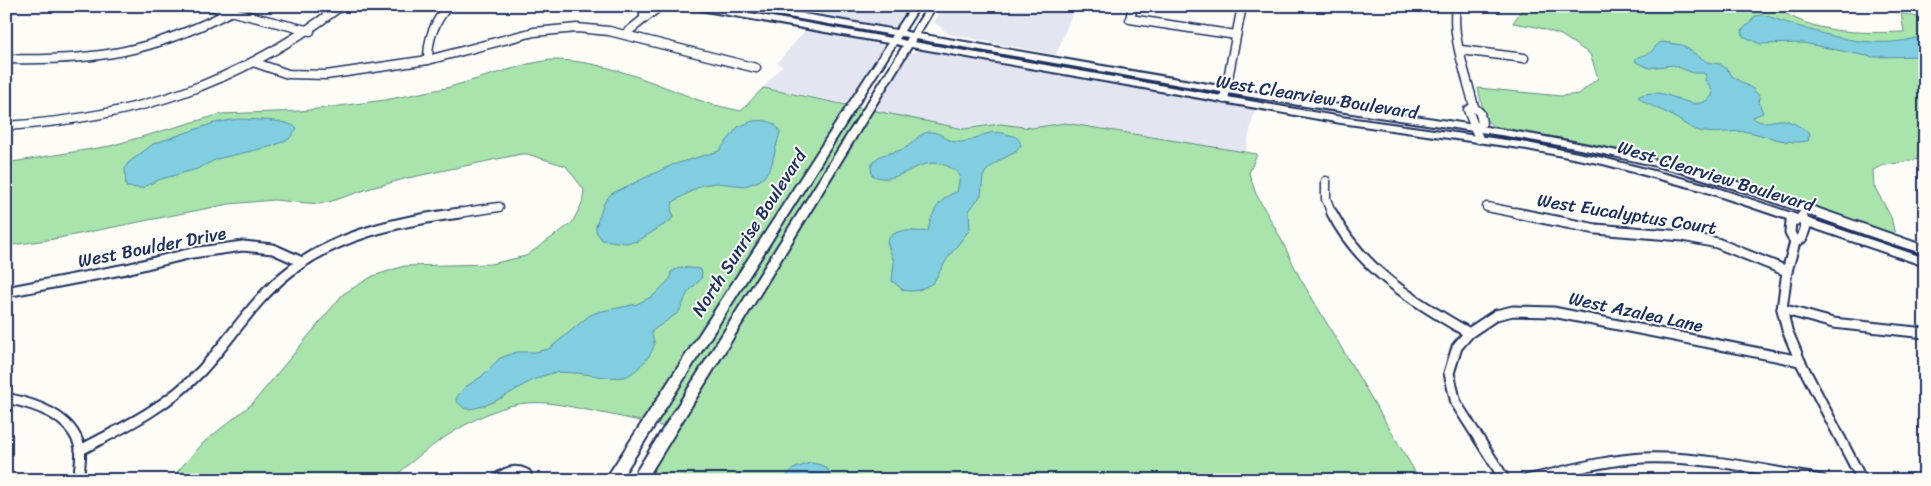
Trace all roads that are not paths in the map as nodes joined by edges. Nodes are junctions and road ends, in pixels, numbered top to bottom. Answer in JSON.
{"nodes":[{"id":1,"x":209,"y":6,"type":"edge"},
{"id":2,"x":341,"y":6,"type":"edge"},
{"id":3,"x":448,"y":6,"type":"edge"},
{"id":4,"x":651,"y":6,"type":"edge"},
{"id":5,"x":660,"y":6,"type":"edge"},
{"id":6,"x":694,"y":6,"type":"edge"},
{"id":7,"x":741,"y":6,"type":"edge"},
{"id":8,"x":916,"y":6,"type":"edge"},
{"id":9,"x":932,"y":6,"type":"edge"},
{"id":10,"x":1133,"y":6,"type":"edge"},
{"id":11,"x":1242,"y":6,"type":"edge"},
{"id":12,"x":1456,"y":6,"type":"edge"},
{"id":13,"x":230,"y":12,"type":"junction"},
{"id":14,"x":644,"y":17,"type":"junction"},
{"id":15,"x":1130,"y":19,"type":"joint"},
{"id":16,"x":310,"y":31,"type":"junction"},
{"id":17,"x":624,"y":34,"type":"junction"},
{"id":18,"x":1236,"y":35,"type":"junction"},
{"id":19,"x":895,"y":38,"type":"junction"},
{"id":20,"x":910,"y":40,"type":"junction"},
{"id":21,"x":1461,"y":50,"type":"junction"},
{"id":22,"x":6,"y":58,"type":"edge"},
{"id":23,"x":1524,"y":58,"type":"dead end"},
{"id":24,"x":428,"y":60,"type":"junction"},
{"id":25,"x":256,"y":63,"type":"junction"},
{"id":26,"x":756,"y":68,"type":"dead end"},
{"id":27,"x":1224,"y":94,"type":"junction"},
{"id":28,"x":1474,"y":107,"type":"joint"},
{"id":29,"x":859,"y":109,"type":"junction"},
{"id":30,"x":6,"y":126,"type":"edge"},
{"id":31,"x":847,"y":132,"type":"junction"},
{"id":32,"x":1478,"y":134,"type":"junction"},
{"id":33,"x":1526,"y":141,"type":"junction"},
{"id":34,"x":1326,"y":181,"type":"dead end"},
{"id":35,"x":499,"y":207,"type":"dead end"},
{"id":36,"x":1487,"y":207,"type":"dead end"},
{"id":37,"x":1803,"y":214,"type":"junction"},
{"id":38,"x":1795,"y":242,"type":"junction"},
{"id":39,"x":1925,"y":250,"type":"edge"},
{"id":40,"x":302,"y":262,"type":"junction"},
{"id":41,"x":1925,"y":262,"type":"edge"},
{"id":42,"x":1788,"y":271,"type":"junction"},
{"id":43,"x":6,"y":292,"type":"edge"},
{"id":44,"x":1782,"y":309,"type":"junction"},
{"id":45,"x":1925,"y":333,"type":"edge"},
{"id":46,"x":1469,"y":334,"type":"junction"},
{"id":47,"x":1800,"y":361,"type":"junction"},
{"id":48,"x":6,"y":398,"type":"edge"},
{"id":49,"x":80,"y":450,"type":"junction"},
{"id":50,"x":78,"y":480,"type":"edge"},
{"id":51,"x":496,"y":480,"type":"edge"},
{"id":52,"x":528,"y":480,"type":"edge"},
{"id":53,"x":612,"y":480,"type":"edge"},
{"id":54,"x":638,"y":480,"type":"edge"},
{"id":55,"x":1505,"y":480,"type":"edge"},
{"id":56,"x":1526,"y":480,"type":"edge"},
{"id":57,"x":1822,"y":480,"type":"edge"},
{"id":58,"x":1862,"y":480,"type":"edge"}],
"edges":[{"from":1,"to":13,"type":"street"},
{"from":2,"to":16,"type":"street"},
{"from":3,"to":24,"type":"street"},
{"from":4,"to":14,"type":"street"},
{"from":5,"to":14,"type":"street"},
{"from":6,"to":19,"type":"street","name":"West Clearview Boulevard"},
{"from":7,"to":19,"type":"street","name":"West Clearview Boulevard"},
{"from":8,"to":19,"type":"street"},
{"from":9,"to":20,"type":"street","name":"North Sunrise Boulevard"},
{"from":10,"to":15,"type":"street"},
{"from":11,"to":18,"type":"street"},
{"from":12,"to":21,"type":"street"},
{"from":13,"to":16,"type":"street"},
{"from":13,"to":22,"type":"street"},
{"from":14,"to":17,"type":"street"},
{"from":15,"to":18,"type":"street"},
{"from":16,"to":25,"type":"street"},
{"from":17,"to":24,"type":"street"},
{"from":17,"to":26,"type":"street"},
{"from":18,"to":27,"type":"street"},
{"from":19,"to":20,"type":"street","name":"West Clearview Boulevard"},
{"from":19,"to":29,"type":"street"},
{"from":20,"to":27,"type":"street","name":"West Clearview Boulevard"},
{"from":20,"to":29,"type":"street","name":"North Sunrise Boulevard"},
{"from":21,"to":23,"type":"street"},
{"from":21,"to":28,"type":"street"},
{"from":24,"to":25,"type":"street"},
{"from":25,"to":30,"type":"street"},
{"from":27,"to":32,"type":"street","name":"West Clearview Boulevard"},
{"from":28,"to":32,"type":"street"},
{"from":29,"to":31,"type":"street","name":"North Sunrise Boulevard"},
{"from":29,"to":31,"type":"street","name":"North Sunrise Boulevard"},
{"from":31,"to":53,"type":"street","name":"North Sunrise Boulevard"},
{"from":31,"to":54,"type":"street","name":"North Sunrise Boulevard"},
{"from":32,"to":33,"type":"street","name":"West Clearview Boulevard"},
{"from":32,"to":33,"type":"street","name":"West Clearview Boulevard"},
{"from":33,"to":37,"type":"street","name":"West Clearview Boulevard"},
{"from":34,"to":46,"type":"street"},
{"from":35,"to":40,"type":"street"},
{"from":36,"to":42,"type":"street","name":"West Eucalyptus Court"},
{"from":37,"to":38,"type":"street"},
{"from":37,"to":38,"type":"street"},
{"from":37,"to":39,"type":"street","name":"West Clearview Boulevard"},
{"from":37,"to":41,"type":"street","name":"West Clearview Boulevard"},
{"from":38,"to":42,"type":"street"},
{"from":40,"to":43,"type":"street","name":"West Boulder Drive"},
{"from":40,"to":49,"type":"street"},
{"from":42,"to":44,"type":"street"},
{"from":44,"to":45,"type":"street"},
{"from":44,"to":47,"type":"street"},
{"from":46,"to":47,"type":"street","name":"West Azalea Lane"},
{"from":46,"to":55,"type":"street","name":"West Azalea Lane"},
{"from":47,"to":58,"type":"street"},
{"from":48,"to":49,"type":"street"},
{"from":49,"to":50,"type":"street"},
{"from":51,"to":52,"type":"street"},
{"from":56,"to":57,"type":"street"}]}
